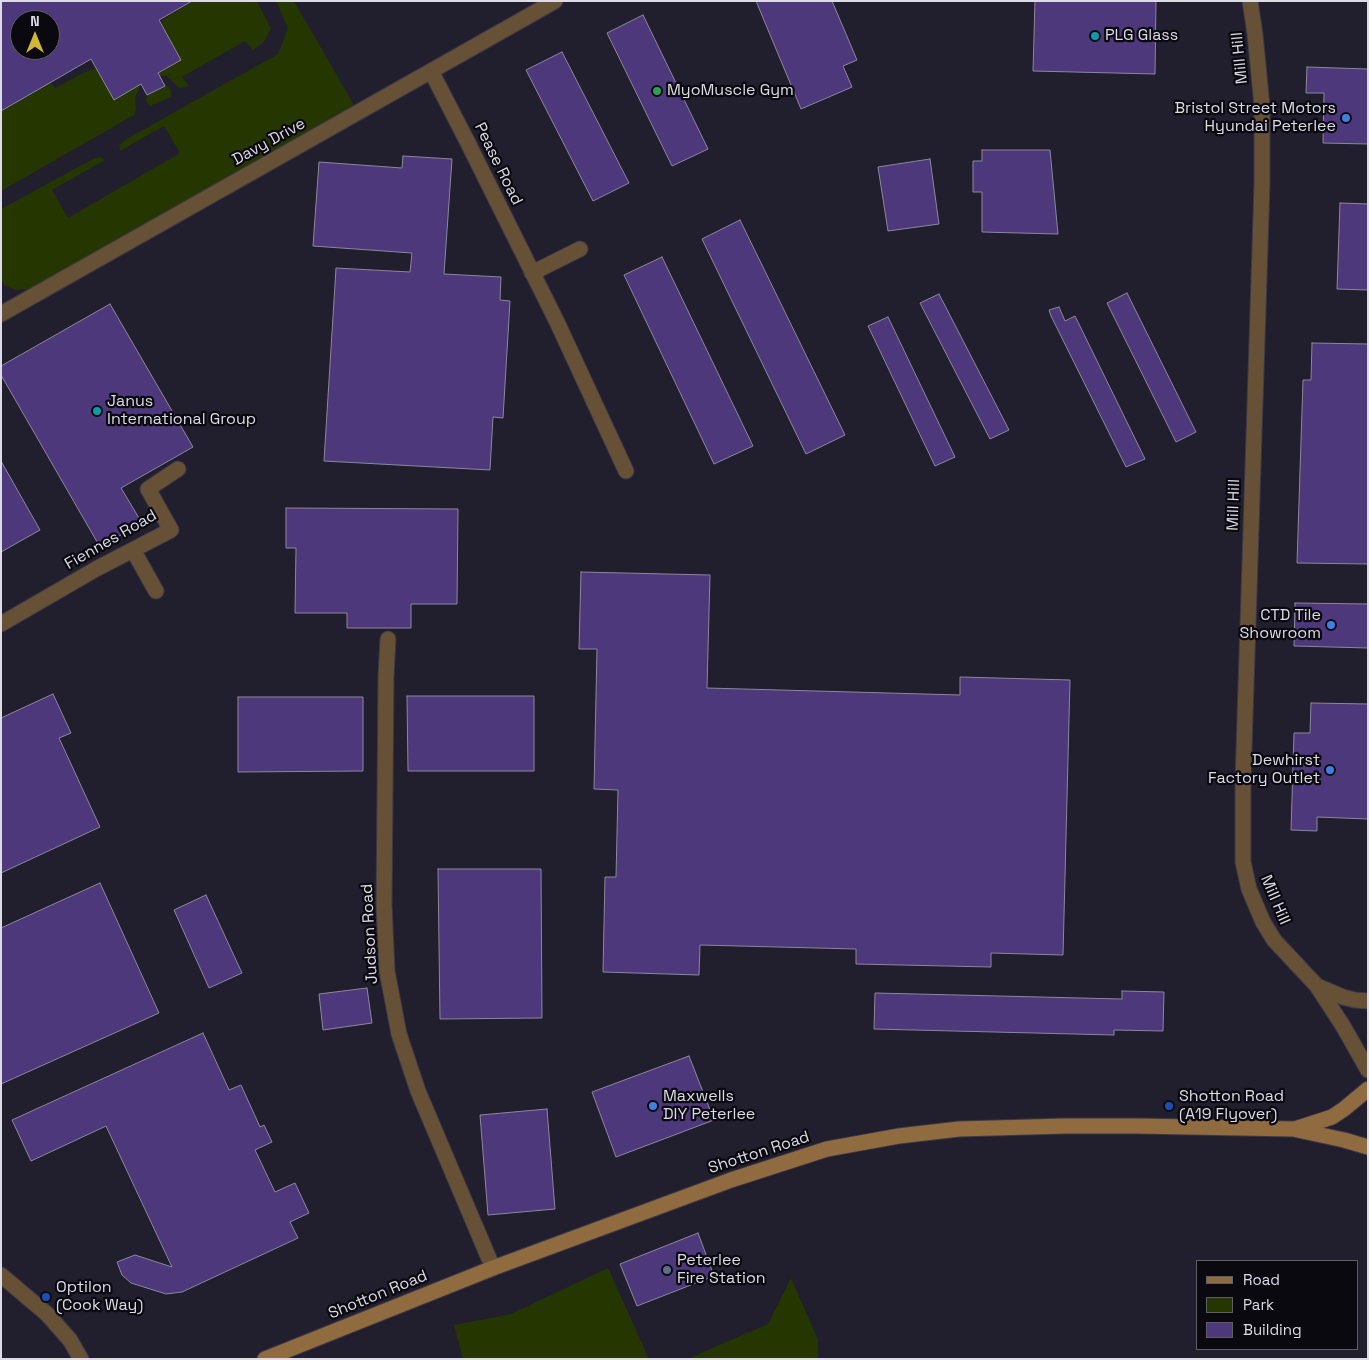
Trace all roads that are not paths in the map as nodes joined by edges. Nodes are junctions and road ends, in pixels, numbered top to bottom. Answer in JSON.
{"nodes":[{"id":1,"x":555,"y":1,"type":"edge"},
{"id":2,"x":1250,"y":1,"type":"edge"},
{"id":3,"x":431,"y":71,"type":"junction"},
{"id":4,"x":580,"y":249,"type":"dead end"},
{"id":5,"x":532,"y":273,"type":"junction"},
{"id":6,"x":1,"y":314,"type":"edge"},
{"id":7,"x":178,"y":469,"type":"dead end"},
{"id":8,"x":626,"y":471,"type":"dead end"},
{"id":9,"x":133,"y":550,"type":"junction"},
{"id":10,"x":156,"y":590,"type":"dead end"},
{"id":11,"x":1,"y":624,"type":"edge"},
{"id":12,"x":388,"y":639,"type":"dead end"},
{"id":13,"x":1317,"y":986,"type":"junction"},
{"id":14,"x":1368,"y":1000,"type":"edge"},
{"id":15,"x":1368,"y":1070,"type":"edge"},
{"id":16,"x":1368,"y":1088,"type":"edge"},
{"id":17,"x":1293,"y":1129,"type":"junction"},
{"id":18,"x":1368,"y":1147,"type":"edge"},
{"id":19,"x":493,"y":1268,"type":"junction"},
{"id":20,"x":1,"y":1275,"type":"edge"},
{"id":21,"x":81,"y":1359,"type":"edge"},
{"id":22,"x":265,"y":1359,"type":"edge"}],
"edges":[{"from":1,"to":3,"type":"street","name":"Davy Drive"},
{"from":2,"to":13,"type":"street","name":"Mill Hill"},
{"from":3,"to":5,"type":"street","name":"Pease Road"},
{"from":3,"to":6,"type":"street","name":"Davy Drive"},
{"from":4,"to":5,"type":"street"},
{"from":5,"to":8,"type":"street","name":"Pease Road"},
{"from":7,"to":9,"type":"street","name":"Fiennes Road"},
{"from":9,"to":10,"type":"street"},
{"from":9,"to":11,"type":"street","name":"Fiennes Road"},
{"from":12,"to":19,"type":"street","name":"Judson Road"},
{"from":13,"to":14,"type":"street","name":"Mill Hill"},
{"from":13,"to":15,"type":"street","name":"Mill Hill"},
{"from":16,"to":17,"type":"street","name":"Shotton Road"},
{"from":17,"to":18,"type":"street","name":"Shotton Road"},
{"from":17,"to":19,"type":"street","name":"Shotton Road"},
{"from":19,"to":22,"type":"street","name":"Shotton Road"},
{"from":20,"to":21,"type":"street"}]}
